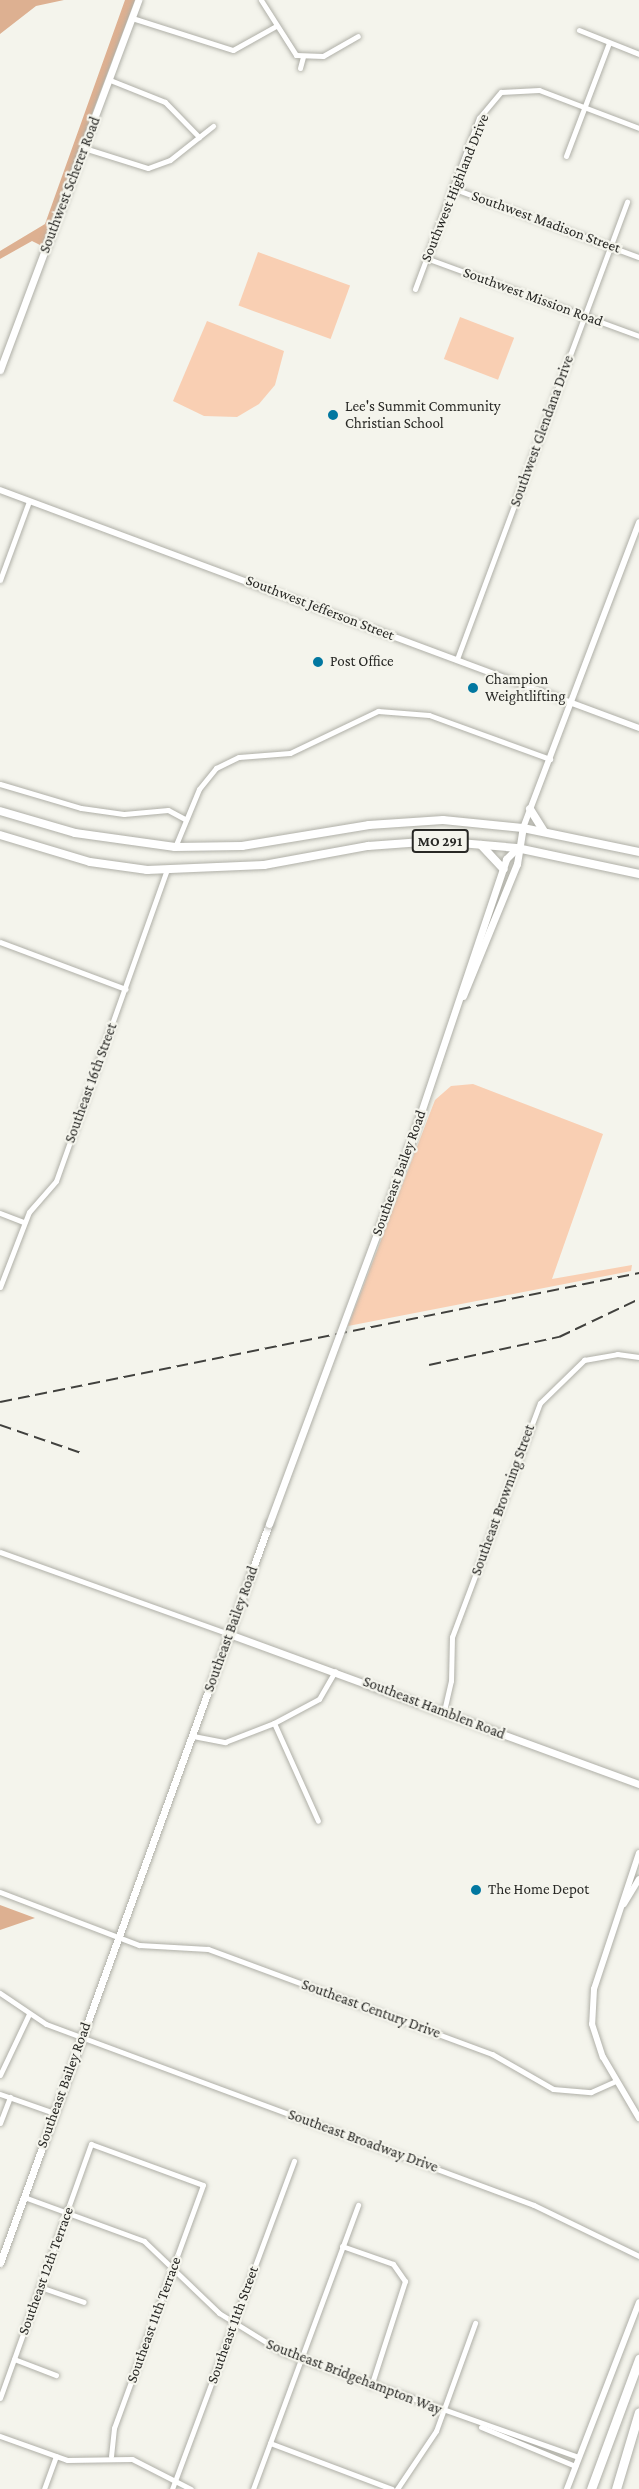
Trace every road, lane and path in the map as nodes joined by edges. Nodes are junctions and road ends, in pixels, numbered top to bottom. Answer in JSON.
{"nodes":[{"id":1,"x":138,"y":0,"type":"edge"},
{"id":2,"x":261,"y":0,"type":"edge"},
{"id":3,"x":132,"y":18,"type":"junction"},
{"id":4,"x":276,"y":26,"type":"junction"},
{"id":5,"x":579,"y":30,"type":"dead end"},
{"id":6,"x":358,"y":36,"type":"dead end"},
{"id":7,"x":609,"y":43,"type":"junction"},
{"id":8,"x":639,"y":54,"type":"edge"},
{"id":9,"x":303,"y":57,"type":"junction"},
{"id":10,"x":300,"y":68,"type":"dead end"},
{"id":11,"x":110,"y":80,"type":"junction"},
{"id":12,"x":584,"y":107,"type":"junction"},
{"id":13,"x":213,"y":126,"type":"dead end"},
{"id":14,"x":639,"y":128,"type":"edge"},
{"id":15,"x":199,"y":137,"type":"junction"},
{"id":16,"x":84,"y":148,"type":"junction"},
{"id":17,"x":566,"y":156,"type":"dead end"},
{"id":18,"x":452,"y":188,"type":"junction"},
{"id":19,"x":627,"y":202,"type":"dead end"},
{"id":20,"x":610,"y":246,"type":"junction"},
{"id":21,"x":639,"y":257,"type":"edge"},
{"id":22,"x":426,"y":258,"type":"junction"},
{"id":23,"x":415,"y":289,"type":"dead end"},
{"id":24,"x":585,"y":316,"type":"junction"},
{"id":25,"x":639,"y":336,"type":"edge"},
{"id":26,"x":0,"y":370,"type":"edge"},
{"id":27,"x":0,"y":490,"type":"edge"},
{"id":28,"x":29,"y":501,"type":"junction"},
{"id":29,"x":639,"y":522,"type":"edge"},
{"id":30,"x":0,"y":580,"type":"edge"},
{"id":31,"x":457,"y":660,"type":"junction"},
{"id":32,"x":572,"y":703,"type":"junction"},
{"id":33,"x":639,"y":728,"type":"edge"},
{"id":34,"x":550,"y":759,"type":"junction"},
{"id":35,"x":0,"y":784,"type":"edge"},
{"id":36,"x":530,"y":809,"type":"junction"},
{"id":37,"x":0,"y":811,"type":"edge"},
{"id":38,"x":185,"y":819,"type":"junction"},
{"id":39,"x":523,"y":828,"type":"junction"},
{"id":40,"x":547,"y":833,"type":"junction"},
{"id":41,"x":0,"y":835,"type":"edge"},
{"id":42,"x":478,"y":844,"type":"junction"},
{"id":43,"x":175,"y":847,"type":"junction"},
{"id":44,"x":517,"y":848,"type":"junction"},
{"id":45,"x":639,"y":852,"type":"edge"},
{"id":46,"x":503,"y":869,"type":"junction"},
{"id":47,"x":167,"y":870,"type":"junction"},
{"id":48,"x":639,"y":874,"type":"edge"},
{"id":49,"x":0,"y":942,"type":"edge"},
{"id":50,"x":126,"y":989,"type":"junction"},
{"id":51,"x":464,"y":996,"type":"junction"},
{"id":52,"x":0,"y":1213,"type":"edge"},
{"id":53,"x":24,"y":1222,"type":"junction"},
{"id":54,"x":0,"y":1287,"type":"edge"},
{"id":55,"x":639,"y":1357,"type":"edge"},
{"id":56,"x":0,"y":1552,"type":"edge"},
{"id":57,"x":229,"y":1634,"type":"junction"},
{"id":58,"x":335,"y":1671,"type":"junction"},
{"id":59,"x":444,"y":1711,"type":"junction"},
{"id":60,"x":274,"y":1723,"type":"junction"},
{"id":61,"x":193,"y":1736,"type":"junction"},
{"id":62,"x":639,"y":1784,"type":"edge"},
{"id":63,"x":318,"y":1821,"type":"dead end"},
{"id":64,"x":639,"y":1853,"type":"edge"},
{"id":65,"x":639,"y":1879,"type":"edge"},
{"id":66,"x":0,"y":1892,"type":"edge"},
{"id":67,"x":624,"y":1904,"type":"junction"},
{"id":68,"x":118,"y":1937,"type":"junction"},
{"id":69,"x":0,"y":1993,"type":"edge"},
{"id":70,"x":29,"y":2014,"type":"junction"},
{"id":71,"x":81,"y":2037,"type":"junction"},
{"id":72,"x":0,"y":2074,"type":"edge"},
{"id":73,"x":616,"y":2080,"type":"junction"},
{"id":74,"x":0,"y":2094,"type":"edge"},
{"id":75,"x":10,"y":2097,"type":"junction"},
{"id":76,"x":54,"y":2113,"type":"junction"},
{"id":77,"x":639,"y":2118,"type":"edge"},
{"id":78,"x":0,"y":2123,"type":"edge"},
{"id":79,"x":294,"y":2161,"type":"dead end"},
{"id":80,"x":203,"y":2185,"type":"joint"},
{"id":81,"x":24,"y":2197,"type":"junction"},
{"id":82,"x":358,"y":2205,"type":"dead end"},
{"id":83,"x":67,"y":2212,"type":"junction"},
{"id":84,"x":342,"y":2246,"type":"junction"},
{"id":85,"x":2,"y":2250,"type":"edge"},
{"id":86,"x":639,"y":2256,"type":"edge"},
{"id":87,"x":0,"y":2263,"type":"edge"},
{"id":88,"x":174,"y":2265,"type":"junction"},
{"id":89,"x":40,"y":2287,"type":"junction"},
{"id":90,"x":84,"y":2302,"type":"dead end"},
{"id":91,"x":639,"y":2302,"type":"edge"},
{"id":92,"x":476,"y":2323,"type":"dead end"},
{"id":93,"x":233,"y":2324,"type":"junction"},
{"id":94,"x":14,"y":2359,"type":"junction"},
{"id":95,"x":639,"y":2359,"type":"edge"},
{"id":96,"x":301,"y":2360,"type":"junction"},
{"id":97,"x":56,"y":2374,"type":"dead end"},
{"id":98,"x":371,"y":2386,"type":"junction"},
{"id":99,"x":0,"y":2398,"type":"edge"},
{"id":100,"x":443,"y":2412,"type":"junction"},
{"id":101,"x":639,"y":2412,"type":"edge"},
{"id":102,"x":477,"y":2425,"type":"junction"},
{"id":103,"x":0,"y":2436,"type":"edge"},
{"id":104,"x":270,"y":2443,"type":"junction"},
{"id":105,"x":56,"y":2456,"type":"junction"},
{"id":106,"x":111,"y":2456,"type":"junction"},
{"id":107,"x":578,"y":2457,"type":"junction"},
{"id":108,"x":575,"y":2466,"type":"junction"},
{"id":109,"x":175,"y":2482,"type":"junction"},
{"id":110,"x":44,"y":2489,"type":"edge"},
{"id":111,"x":172,"y":2489,"type":"edge"},
{"id":112,"x":191,"y":2489,"type":"edge"},
{"id":113,"x":253,"y":2489,"type":"edge"},
{"id":114,"x":392,"y":2489,"type":"edge"},
{"id":115,"x":397,"y":2489,"type":"edge"},
{"id":116,"x":567,"y":2489,"type":"edge"},
{"id":117,"x":591,"y":2489,"type":"edge"},
{"id":118,"x":616,"y":2489,"type":"edge"}],
"edges":[{"from":1,"to":3,"type":"main road","name":"Southwest Scherer Road"},
{"from":2,"to":4,"type":"street"},
{"from":3,"to":4,"type":"street"},
{"from":3,"to":11,"type":"main road","name":"Southwest Scherer Road"},
{"from":4,"to":9,"type":"street"},
{"from":5,"to":7,"type":"street"},
{"from":6,"to":9,"type":"street"},
{"from":7,"to":8,"type":"street"},
{"from":7,"to":12,"type":"street"},
{"from":9,"to":10,"type":"street"},
{"from":11,"to":15,"type":"street"},
{"from":11,"to":16,"type":"main road","name":"Southwest Scherer Road"},
{"from":12,"to":14,"type":"street","name":"Southwest Highland Drive"},
{"from":12,"to":17,"type":"street"},
{"from":12,"to":18,"type":"street","name":"Southwest Highland Drive"},
{"from":13,"to":15,"type":"street"},
{"from":15,"to":16,"type":"street"},
{"from":16,"to":26,"type":"main road","name":"Southwest Scherer Road"},
{"from":18,"to":20,"type":"street","name":"Southwest Madison Street"},
{"from":18,"to":22,"type":"street","name":"Southwest Highland Drive"},
{"from":19,"to":20,"type":"street","name":"Southwest Glendana Drive"},
{"from":20,"to":21,"type":"street","name":"Southwest Madison Street"},
{"from":20,"to":24,"type":"street","name":"Southwest Glendana Drive"},
{"from":22,"to":23,"type":"street","name":"Southwest Highland Drive"},
{"from":22,"to":24,"type":"street","name":"Southwest Mission Road"},
{"from":24,"to":25,"type":"street","name":"Southwest Mission Road"},
{"from":24,"to":31,"type":"street","name":"Southwest Glendana Drive"},
{"from":27,"to":28,"type":"street","name":"Southwest Jefferson Street"},
{"from":28,"to":30,"type":"street"},
{"from":28,"to":31,"type":"street","name":"Southwest Jefferson Street"},
{"from":29,"to":32,"type":"street"},
{"from":31,"to":32,"type":"street","name":"Southwest Jefferson Street"},
{"from":32,"to":33,"type":"street","name":"Southwest Jefferson Street"},
{"from":32,"to":34,"type":"street"},
{"from":34,"to":36,"type":"street"},
{"from":34,"to":38,"type":"street"},
{"from":35,"to":38,"type":"street"},
{"from":36,"to":39,"type":"street"},
{"from":36,"to":40,"type":"highway"},
{"from":37,"to":43,"type":"highway","number":"MO 291"},
{"from":38,"to":43,"type":"street"},
{"from":39,"to":40,"type":"highway","number":"MO 291"},
{"from":39,"to":43,"type":"highway","number":"MO 291"},
{"from":39,"to":44,"type":"main road","name":"Southeast Bailey Road"},
{"from":40,"to":45,"type":"highway","number":"MO 291"},
{"from":41,"to":47,"type":"highway","number":"MO 291"},
{"from":42,"to":44,"type":"highway","number":"MO 291"},
{"from":42,"to":46,"type":"highway"},
{"from":42,"to":47,"type":"highway","number":"MO 291"},
{"from":44,"to":46,"type":"main road","name":"Southeast Bailey Road"},
{"from":44,"to":48,"type":"highway","number":"MO 291"},
{"from":44,"to":51,"type":"main road","name":"Southeast Bailey Road"},
{"from":46,"to":51,"type":"main road","name":"Southeast Bailey Road"},
{"from":47,"to":50,"type":"street","name":"Southeast 16th Street"},
{"from":49,"to":50,"type":"street"},
{"from":50,"to":53,"type":"street","name":"Southeast 16th Street"},
{"from":51,"to":57,"type":"main road","name":"Southeast Bailey Road","bridge":true},
{"from":52,"to":53,"type":"street"},
{"from":53,"to":54,"type":"street","name":"Southeast 16th Street"},
{"from":55,"to":59,"type":"street","name":"Southeast Browning Street"},
{"from":56,"to":57,"type":"street"},
{"from":57,"to":58,"type":"main road","name":"Southeast Hamblen Road"},
{"from":57,"to":61,"type":"main road","name":"Southeast Bailey Road"},
{"from":58,"to":59,"type":"main road","name":"Southeast Hamblen Road"},
{"from":58,"to":60,"type":"street"},
{"from":59,"to":62,"type":"main road","name":"Southeast Hamblen Road"},
{"from":60,"to":61,"type":"street"},
{"from":60,"to":63,"type":"street"},
{"from":61,"to":68,"type":"main road","name":"Southeast Bailey Road"},
{"from":64,"to":67,"type":"street"},
{"from":65,"to":67,"type":"street"},
{"from":66,"to":68,"type":"street"},
{"from":67,"to":73,"type":"street"},
{"from":68,"to":71,"type":"main road","name":"Southeast Bailey Road"},
{"from":68,"to":73,"type":"street","name":"Southeast Century Drive"},
{"from":69,"to":70,"type":"street","name":"Southeast Broadway Drive"},
{"from":70,"to":71,"type":"street","name":"Southeast Broadway Drive"},
{"from":70,"to":72,"type":"street"},
{"from":71,"to":76,"type":"main road","name":"Southeast Bailey Road"},
{"from":71,"to":86,"type":"street","name":"Southeast Broadway Drive"},
{"from":73,"to":77,"type":"street"},
{"from":74,"to":75,"type":"street"},
{"from":75,"to":76,"type":"street"},
{"from":75,"to":78,"type":"street"},
{"from":76,"to":81,"type":"main road","name":"Southeast Bailey Road"},
{"from":79,"to":93,"type":"street","name":"Southeast 11th Street"},
{"from":80,"to":83,"type":"street","name":"Southeast 12th Terrace"},
{"from":80,"to":88,"type":"street","name":"Southeast 11th Terrace"},
{"from":81,"to":83,"type":"street","name":"Southeast Bridgehampton Way"},
{"from":81,"to":85,"type":"main road","name":"Southeast Bailey Road"},
{"from":82,"to":84,"type":"street"},
{"from":83,"to":88,"type":"street","name":"Southeast Bridgehampton Way"},
{"from":83,"to":89,"type":"street","name":"Southeast 12th Terrace"},
{"from":84,"to":96,"type":"street"},
{"from":84,"to":98,"type":"street"},
{"from":85,"to":87,"type":"main road","name":"Southeast Bailey Road"},
{"from":88,"to":93,"type":"street","name":"Southeast Bridgehampton Way"},
{"from":88,"to":106,"type":"street","name":"Southeast 11th Terrace"},
{"from":89,"to":90,"type":"street"},
{"from":89,"to":94,"type":"street","name":"Southeast 12th Terrace"},
{"from":91,"to":107,"type":"street"},
{"from":92,"to":100,"type":"street"},
{"from":93,"to":96,"type":"street","name":"Southeast Bridgehampton Way"},
{"from":93,"to":109,"type":"street","name":"Southeast 11th Street"},
{"from":94,"to":97,"type":"street"},
{"from":94,"to":99,"type":"street","name":"Southeast 12th Terrace"},
{"from":95,"to":117,"type":"highway"},
{"from":96,"to":98,"type":"street","name":"Southeast Bridgehampton Way"},
{"from":96,"to":104,"type":"street"},
{"from":98,"to":100,"type":"street","name":"Southeast Bridgehampton Way"},
{"from":100,"to":102,"type":"street","name":"Southeast Bridgehampton Way"},
{"from":100,"to":115,"type":"street"},
{"from":101,"to":118,"type":"highway"},
{"from":102,"to":107,"type":"street","name":"Southeast Bridgehampton Way"},
{"from":102,"to":108,"type":"street","name":"Southeast Bridgehampton Way"},
{"from":103,"to":105,"type":"street"},
{"from":104,"to":113,"type":"street"},
{"from":104,"to":114,"type":"street"},
{"from":105,"to":106,"type":"street"},
{"from":105,"to":110,"type":"street"},
{"from":106,"to":109,"type":"street"},
{"from":107,"to":108,"type":"street"},
{"from":108,"to":116,"type":"street"},
{"from":109,"to":111,"type":"street","name":"Southeast 11th Street"},
{"from":109,"to":112,"type":"street"}]}
